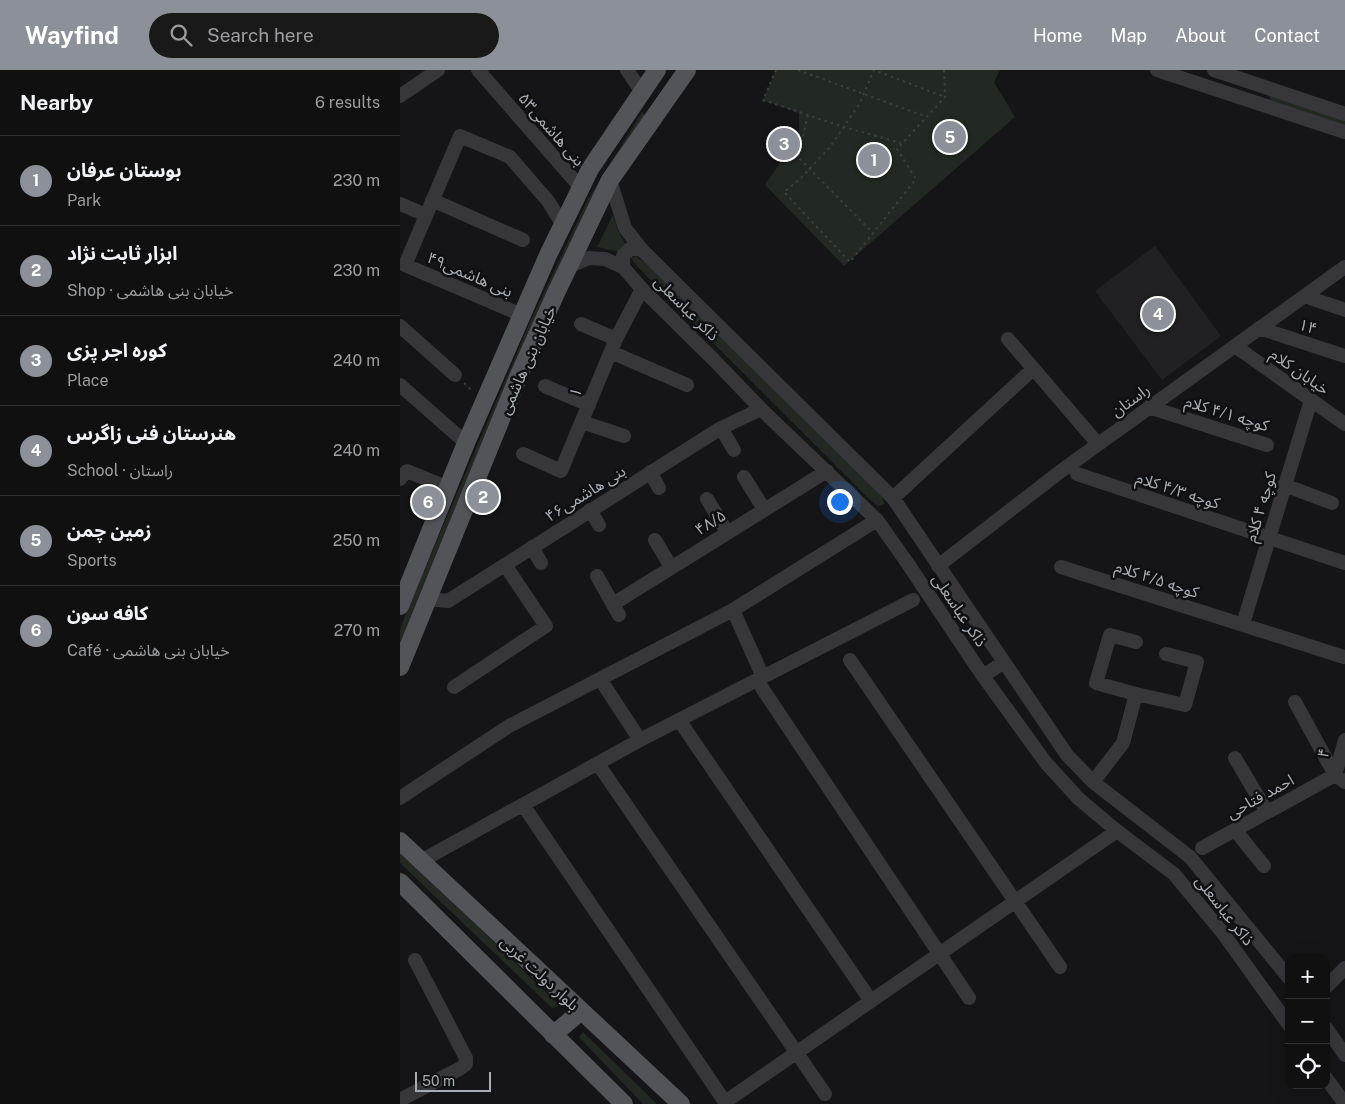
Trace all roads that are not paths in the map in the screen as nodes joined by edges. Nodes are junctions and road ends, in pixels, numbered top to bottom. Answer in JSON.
{"nodes":[{"id":1,"x":438,"y":70,"type":"edge"},
{"id":2,"x":478,"y":70,"type":"edge"},
{"id":3,"x":627,"y":70,"type":"edge"},
{"id":4,"x":658,"y":70,"type":"edge"},
{"id":5,"x":687,"y":70,"type":"edge"},
{"id":6,"x":1157,"y":70,"type":"edge"},
{"id":7,"x":1214,"y":70,"type":"edge"},
{"id":8,"x":1260,"y":86,"type":"junction"},
{"id":9,"x":642,"y":92,"type":"junction"},
{"id":10,"x":400,"y":96,"type":"edge"},
{"id":11,"x":1254,"y":103,"type":"junction"},
{"id":12,"x":662,"y":108,"type":"junction"},
{"id":13,"x":1345,"y":114,"type":"edge"},
{"id":14,"x":1345,"y":132,"type":"edge"},
{"id":15,"x":610,"y":180,"type":"junction"},
{"id":16,"x":581,"y":188,"type":"junction"},
{"id":17,"x":432,"y":200,"type":"junction"},
{"id":18,"x":400,"y":204,"type":"edge"},
{"id":19,"x":426,"y":215,"type":"junction"},
{"id":20,"x":563,"y":225,"type":"junction"},
{"id":21,"x":523,"y":240,"type":"dead end"},
{"id":22,"x":405,"y":249,"type":"edge"},
{"id":23,"x":642,"y":250,"type":"junction"},
{"id":24,"x":570,"y":266,"type":"junction"},
{"id":25,"x":623,"y":267,"type":"junction"},
{"id":26,"x":1345,"y":267,"type":"edge"},
{"id":27,"x":642,"y":289,"type":"junction"},
{"id":28,"x":1304,"y":296,"type":"junction"},
{"id":29,"x":1345,"y":310,"type":"edge"},
{"id":30,"x":522,"y":315,"type":"junction"},
{"id":31,"x":581,"y":324,"type":"dead end"},
{"id":32,"x":400,"y":326,"type":"edge"},
{"id":33,"x":1259,"y":328,"type":"junction"},
{"id":34,"x":616,"y":339,"type":"junction"},
{"id":35,"x":1008,"y":339,"type":"dead end"},
{"id":36,"x":1235,"y":346,"type":"junction"},
{"id":37,"x":611,"y":352,"type":"junction"},
{"id":38,"x":1345,"y":356,"type":"edge"},
{"id":39,"x":1033,"y":369,"type":"junction"},
{"id":40,"x":455,"y":375,"type":"road end"},
{"id":41,"x":400,"y":385,"type":"edge"},
{"id":42,"x":687,"y":385,"type":"dead end"},
{"id":43,"x":545,"y":386,"type":"dead end"},
{"id":44,"x":1311,"y":400,"type":"junction"},
{"id":45,"x":589,"y":405,"type":"junction"},
{"id":46,"x":1149,"y":408,"type":"junction"},
{"id":47,"x":761,"y":409,"type":"junction"},
{"id":48,"x":582,"y":422,"type":"junction"},
{"id":49,"x":1345,"y":424,"type":"edge"},
{"id":50,"x":721,"y":428,"type":"junction"},
{"id":51,"x":624,"y":436,"type":"dead end"},
{"id":52,"x":466,"y":443,"type":"junction"},
{"id":53,"x":1098,"y":444,"type":"junction"},
{"id":54,"x":1267,"y":445,"type":"dead end"},
{"id":55,"x":734,"y":450,"type":"dead end"},
{"id":56,"x":523,"y":454,"type":"dead end"},
{"id":57,"x":827,"y":471,"type":"junction"},
{"id":58,"x":650,"y":472,"type":"junction"},
{"id":59,"x":1077,"y":474,"type":"dead end"},
{"id":60,"x":404,"y":475,"type":"edge"},
{"id":61,"x":744,"y":477,"type":"dead end"},
{"id":62,"x":1284,"y":485,"type":"junction"},
{"id":63,"x":448,"y":488,"type":"junction"},
{"id":64,"x":659,"y":488,"type":"dead end"},
{"id":65,"x":893,"y":498,"type":"junction"},
{"id":66,"x":707,"y":499,"type":"dead end"},
{"id":67,"x":1332,"y":503,"type":"dead end"},
{"id":68,"x":764,"y":509,"type":"junction"},
{"id":69,"x":590,"y":510,"type":"junction"},
{"id":70,"x":877,"y":520,"type":"junction"},
{"id":71,"x":599,"y":524,"type":"dead end"},
{"id":72,"x":727,"y":532,"type":"junction"},
{"id":73,"x":1268,"y":538,"type":"junction"},
{"id":74,"x":655,"y":540,"type":"dead end"},
{"id":75,"x":532,"y":547,"type":"junction"},
{"id":76,"x":542,"y":563,"type":"dead end"},
{"id":77,"x":1345,"y":563,"type":"edge"},
{"id":78,"x":505,"y":565,"type":"junction"},
{"id":79,"x":938,"y":566,"type":"junction"},
{"id":80,"x":671,"y":567,"type":"junction"},
{"id":81,"x":1061,"y":567,"type":"dead end"},
{"id":82,"x":597,"y":576,"type":"dead end"},
{"id":83,"x":427,"y":599,"type":"junction"},
{"id":84,"x":913,"y":600,"type":"dead end"},
{"id":85,"x":400,"y":606,"type":"edge"},
{"id":86,"x":733,"y":610,"type":"junction"},
{"id":87,"x":1243,"y":624,"type":"junction"},
{"id":88,"x":1136,"y":642,"type":"dead end"},
{"id":89,"x":1166,"y":654,"type":"dead end"},
{"id":90,"x":1344,"y":657,"type":"edge"},
{"id":91,"x":850,"y":660,"type":"dead end"},
{"id":92,"x":1004,"y":662,"type":"junction"},
{"id":93,"x":400,"y":667,"type":"edge"},
{"id":94,"x":983,"y":676,"type":"junction"},
{"id":95,"x":600,"y":679,"type":"junction"},
{"id":96,"x":762,"y":682,"type":"junction"},
{"id":97,"x":454,"y":687,"type":"dead end"},
{"id":98,"x":1136,"y":694,"type":"junction"},
{"id":99,"x":1295,"y":702,"type":"dead end"},
{"id":100,"x":679,"y":720,"type":"junction"},
{"id":101,"x":640,"y":740,"type":"junction"},
{"id":102,"x":1345,"y":740,"type":"edge"},
{"id":103,"x":1235,"y":758,"type":"dead end"},
{"id":104,"x":598,"y":764,"type":"junction"},
{"id":105,"x":1340,"y":778,"type":"edge"},
{"id":106,"x":1094,"y":782,"type":"junction"},
{"id":107,"x":400,"y":798,"type":"edge"},
{"id":108,"x":523,"y":805,"type":"junction"},
{"id":109,"x":1267,"y":812,"type":"junction"},
{"id":110,"x":1235,"y":830,"type":"junction"},
{"id":111,"x":1118,"y":831,"type":"junction"},
{"id":112,"x":400,"y":841,"type":"edge"},
{"id":113,"x":1202,"y":848,"type":"dead end"},
{"id":114,"x":421,"y":861,"type":"junction"},
{"id":115,"x":1264,"y":866,"type":"dead end"},
{"id":116,"x":400,"y":882,"type":"edge"},
{"id":117,"x":1015,"y":902,"type":"junction"},
{"id":118,"x":940,"y":954,"type":"junction"},
{"id":119,"x":415,"y":960,"type":"dead end"},
{"id":120,"x":1060,"y":967,"type":"dead end"},
{"id":121,"x":1345,"y":968,"type":"edge"},
{"id":122,"x":1285,"y":973,"type":"edge"},
{"id":123,"x":1330,"y":983,"type":"edge"},
{"id":124,"x":969,"y":998,"type":"dead end"},
{"id":125,"x":872,"y":1000,"type":"junction"},
{"id":126,"x":580,"y":1012,"type":"junction"},
{"id":127,"x":1285,"y":1019,"type":"edge"},
{"id":128,"x":1330,"y":1034,"type":"edge"},
{"id":129,"x":553,"y":1036,"type":"junction"},
{"id":130,"x":796,"y":1052,"type":"junction"},
{"id":131,"x":1345,"y":1055,"type":"edge"},
{"id":132,"x":1330,"y":1083,"type":"edge"},
{"id":133,"x":825,"y":1094,"type":"dead end"},
{"id":134,"x":400,"y":1100,"type":"edge"},
{"id":135,"x":624,"y":1104,"type":"edge"},
{"id":136,"x":680,"y":1104,"type":"edge"},
{"id":137,"x":1345,"y":1104,"type":"edge"}],
"edges":[{"from":1,"to":10,"type":"street"},
{"from":2,"to":16,"type":"street","name":"بنی هاشمی۵۳"},
{"from":3,"to":9,"type":"street"},
{"from":4,"to":9,"type":"main road","name":"خیابان بنی هاشمی"},
{"from":5,"to":12,"type":"main road","name":"خیابان بنی هاشمی"},
{"from":6,"to":11,"type":"street"},
{"from":7,"to":8,"type":"street"},
{"from":8,"to":11,"type":"street"},
{"from":8,"to":13,"type":"street"},
{"from":9,"to":12,"type":"main road"},
{"from":9,"to":16,"type":"main road","name":"خیابان بنی هاشمی"},
{"from":11,"to":14,"type":"street"},
{"from":12,"to":15,"type":"main road","name":"خیابان بنی هاشمی"},
{"from":15,"to":23,"type":"street","name":"ذاکر عباسعلی"},
{"from":15,"to":24,"type":"main road","name":"خیابان بنی هاشمی"},
{"from":16,"to":20,"type":"main road","name":"خیابان بنی هاشمی"},
{"from":17,"to":19,"type":"street"},
{"from":17,"to":20,"type":"street"},
{"from":17,"to":21,"type":"street"},
{"from":18,"to":19,"type":"street"},
{"from":19,"to":22,"type":"street"},
{"from":20,"to":30,"type":"main road","name":"خیابان بنی هاشمی"},
{"from":22,"to":30,"type":"street","name":"بنی هاشمی۴۹"},
{"from":23,"to":25,"type":"street"},
{"from":23,"to":65,"type":"street","name":"ذاکر عباسعلی"},
{"from":24,"to":25,"type":"street","name":"ذاکر عباسعلی"},
{"from":24,"to":83,"type":"main road","name":"خیابان بنی هاشمی"},
{"from":25,"to":27,"type":"street","name":"ذاکر عباسعلی"},
{"from":26,"to":28,"type":"street","name":"راستان"},
{"from":27,"to":34,"type":"street","name":"۱"},
{"from":27,"to":47,"type":"street","name":"ذاکر عباسعلی"},
{"from":28,"to":29,"type":"street"},
{"from":28,"to":33,"type":"street","name":"راستان"},
{"from":30,"to":52,"type":"main road","name":"خیابان بنی هاشمی"},
{"from":31,"to":34,"type":"street"},
{"from":32,"to":40,"type":"street"},
{"from":33,"to":36,"type":"street","name":"راستان"},
{"from":33,"to":38,"type":"street","name":"۱۴"},
{"from":34,"to":37,"type":"street","name":"۱"},
{"from":35,"to":39,"type":"street"},
{"from":36,"to":44,"type":"street","name":"خیابان کلام"},
{"from":36,"to":46,"type":"street","name":"راستان"},
{"from":37,"to":42,"type":"street"},
{"from":37,"to":45,"type":"street","name":"۱"},
{"from":39,"to":53,"type":"street"},
{"from":39,"to":65,"type":"street"},
{"from":41,"to":52,"type":"street"},
{"from":43,"to":45,"type":"street"},
{"from":44,"to":49,"type":"street","name":"خیابان کلام"},
{"from":44,"to":62,"type":"street","name":"کوچه ۴ کلام"},
{"from":45,"to":48,"type":"street","name":"۱"},
{"from":46,"to":53,"type":"street","name":"راستان"},
{"from":46,"to":54,"type":"street","name":"کوچه ۴/۱ کلام"},
{"from":47,"to":50,"type":"street","name":"بنی هاشمی۴۶"},
{"from":47,"to":57,"type":"street","name":"ذاکر عباسعلی"},
{"from":48,"to":51,"type":"street"},
{"from":48,"to":56,"type":"street","name":"۱"},
{"from":50,"to":55,"type":"street"},
{"from":50,"to":58,"type":"street","name":"بنی هاشمی۴۶"},
{"from":52,"to":63,"type":"main road","name":"خیابان بنی هاشمی"},
{"from":53,"to":79,"type":"street","name":"راستان"},
{"from":57,"to":68,"type":"street","name":"۴۸/۵"},
{"from":57,"to":70,"type":"street","name":"ذاکر عباسعلی"},
{"from":58,"to":64,"type":"street"},
{"from":58,"to":69,"type":"street","name":"بنی هاشمی۴۶"},
{"from":59,"to":73,"type":"street","name":"کوچه ۴/۳ کلام"},
{"from":60,"to":63,"type":"street"},
{"from":61,"to":68,"type":"street"},
{"from":62,"to":67,"type":"street"},
{"from":62,"to":73,"type":"street","name":"کوچه ۴ کلام"},
{"from":63,"to":85,"type":"main road","name":"خیابان بنی هاشمی"},
{"from":65,"to":79,"type":"street","name":"ذاکر عباسعلی"},
{"from":66,"to":72,"type":"street"},
{"from":68,"to":72,"type":"street","name":"۴۸/۵"},
{"from":69,"to":71,"type":"street"},
{"from":69,"to":75,"type":"street","name":"بنی هاشمی۴۶"},
{"from":70,"to":86,"type":"street"},
{"from":70,"to":94,"type":"street","name":"ذاکر عباسعلی"},
{"from":72,"to":80,"type":"street","name":"۴۸/۵"},
{"from":73,"to":77,"type":"street","name":"کوچه ۴/۳ کلام"},
{"from":73,"to":87,"type":"street","name":"کوچه ۴ کلام"},
{"from":74,"to":80,"type":"street"},
{"from":75,"to":76,"type":"street"},
{"from":75,"to":78,"type":"street","name":"بنی هاشمی۴۶"},
{"from":78,"to":83,"type":"street","name":"بنی هاشمی۴۶"},
{"from":78,"to":97,"type":"street"},
{"from":79,"to":92,"type":"street","name":"ذاکر عباسعلی"},
{"from":80,"to":82,"type":"street","name":"۴۸/۵"},
{"from":81,"to":87,"type":"street","name":"کوچه ۴/۵ کلام"},
{"from":83,"to":93,"type":"main road","name":"خیابان بنی هاشمی"},
{"from":84,"to":96,"type":"street"},
{"from":86,"to":95,"type":"street"},
{"from":86,"to":96,"type":"street"},
{"from":87,"to":90,"type":"street","name":"کوچه ۴/۵ کلام"},
{"from":88,"to":98,"type":"street"},
{"from":89,"to":98,"type":"street"},
{"from":91,"to":117,"type":"street"},
{"from":92,"to":94,"type":"street"},
{"from":92,"to":106,"type":"street","name":"ذاکر عباسعلی"},
{"from":94,"to":111,"type":"street","name":"ذاکر عباسعلی"},
{"from":95,"to":101,"type":"street"},
{"from":95,"to":107,"type":"street"},
{"from":96,"to":100,"type":"street"},
{"from":96,"to":118,"type":"street"},
{"from":98,"to":106,"type":"street"},
{"from":99,"to":105,"type":"street"},
{"from":100,"to":101,"type":"street"},
{"from":100,"to":125,"type":"street"},
{"from":101,"to":104,"type":"street"},
{"from":102,"to":105,"type":"street","name":"۴"},
{"from":103,"to":109,"type":"street"},
{"from":104,"to":108,"type":"street"},
{"from":104,"to":130,"type":"street"},
{"from":105,"to":109,"type":"street","name":"احمد فتاحی"},
{"from":106,"to":122,"type":"street","name":"ذاکر عباسعلی"},
{"from":108,"to":114,"type":"street"},
{"from":108,"to":130,"type":"street"},
{"from":109,"to":110,"type":"street","name":"احمد فتاحی"},
{"from":110,"to":113,"type":"street","name":"احمد فتاحی"},
{"from":110,"to":115,"type":"street"},
{"from":111,"to":117,"type":"street"},
{"from":111,"to":127,"type":"street","name":"ذاکر عباسعلی"},
{"from":112,"to":114,"type":"main road","name":"بلوار دولت غربی"},
{"from":114,"to":126,"type":"main road","name":"بلوار دولت غربی"},
{"from":116,"to":129,"type":"main road","name":"بلوار دولت غربی"},
{"from":117,"to":118,"type":"street"},
{"from":117,"to":120,"type":"street"},
{"from":118,"to":124,"type":"street"},
{"from":118,"to":125,"type":"street"},
{"from":119,"to":134,"type":"street"},
{"from":121,"to":123,"type":"street"},
{"from":125,"to":130,"type":"street"},
{"from":126,"to":129,"type":"main road"},
{"from":126,"to":136,"type":"main road","name":"بلوار دولت غربی"},
{"from":128,"to":131,"type":"street"},
{"from":129,"to":135,"type":"main road","name":"بلوار دولت غربی"},
{"from":130,"to":133,"type":"street"},
{"from":132,"to":137,"type":"street"}]}
